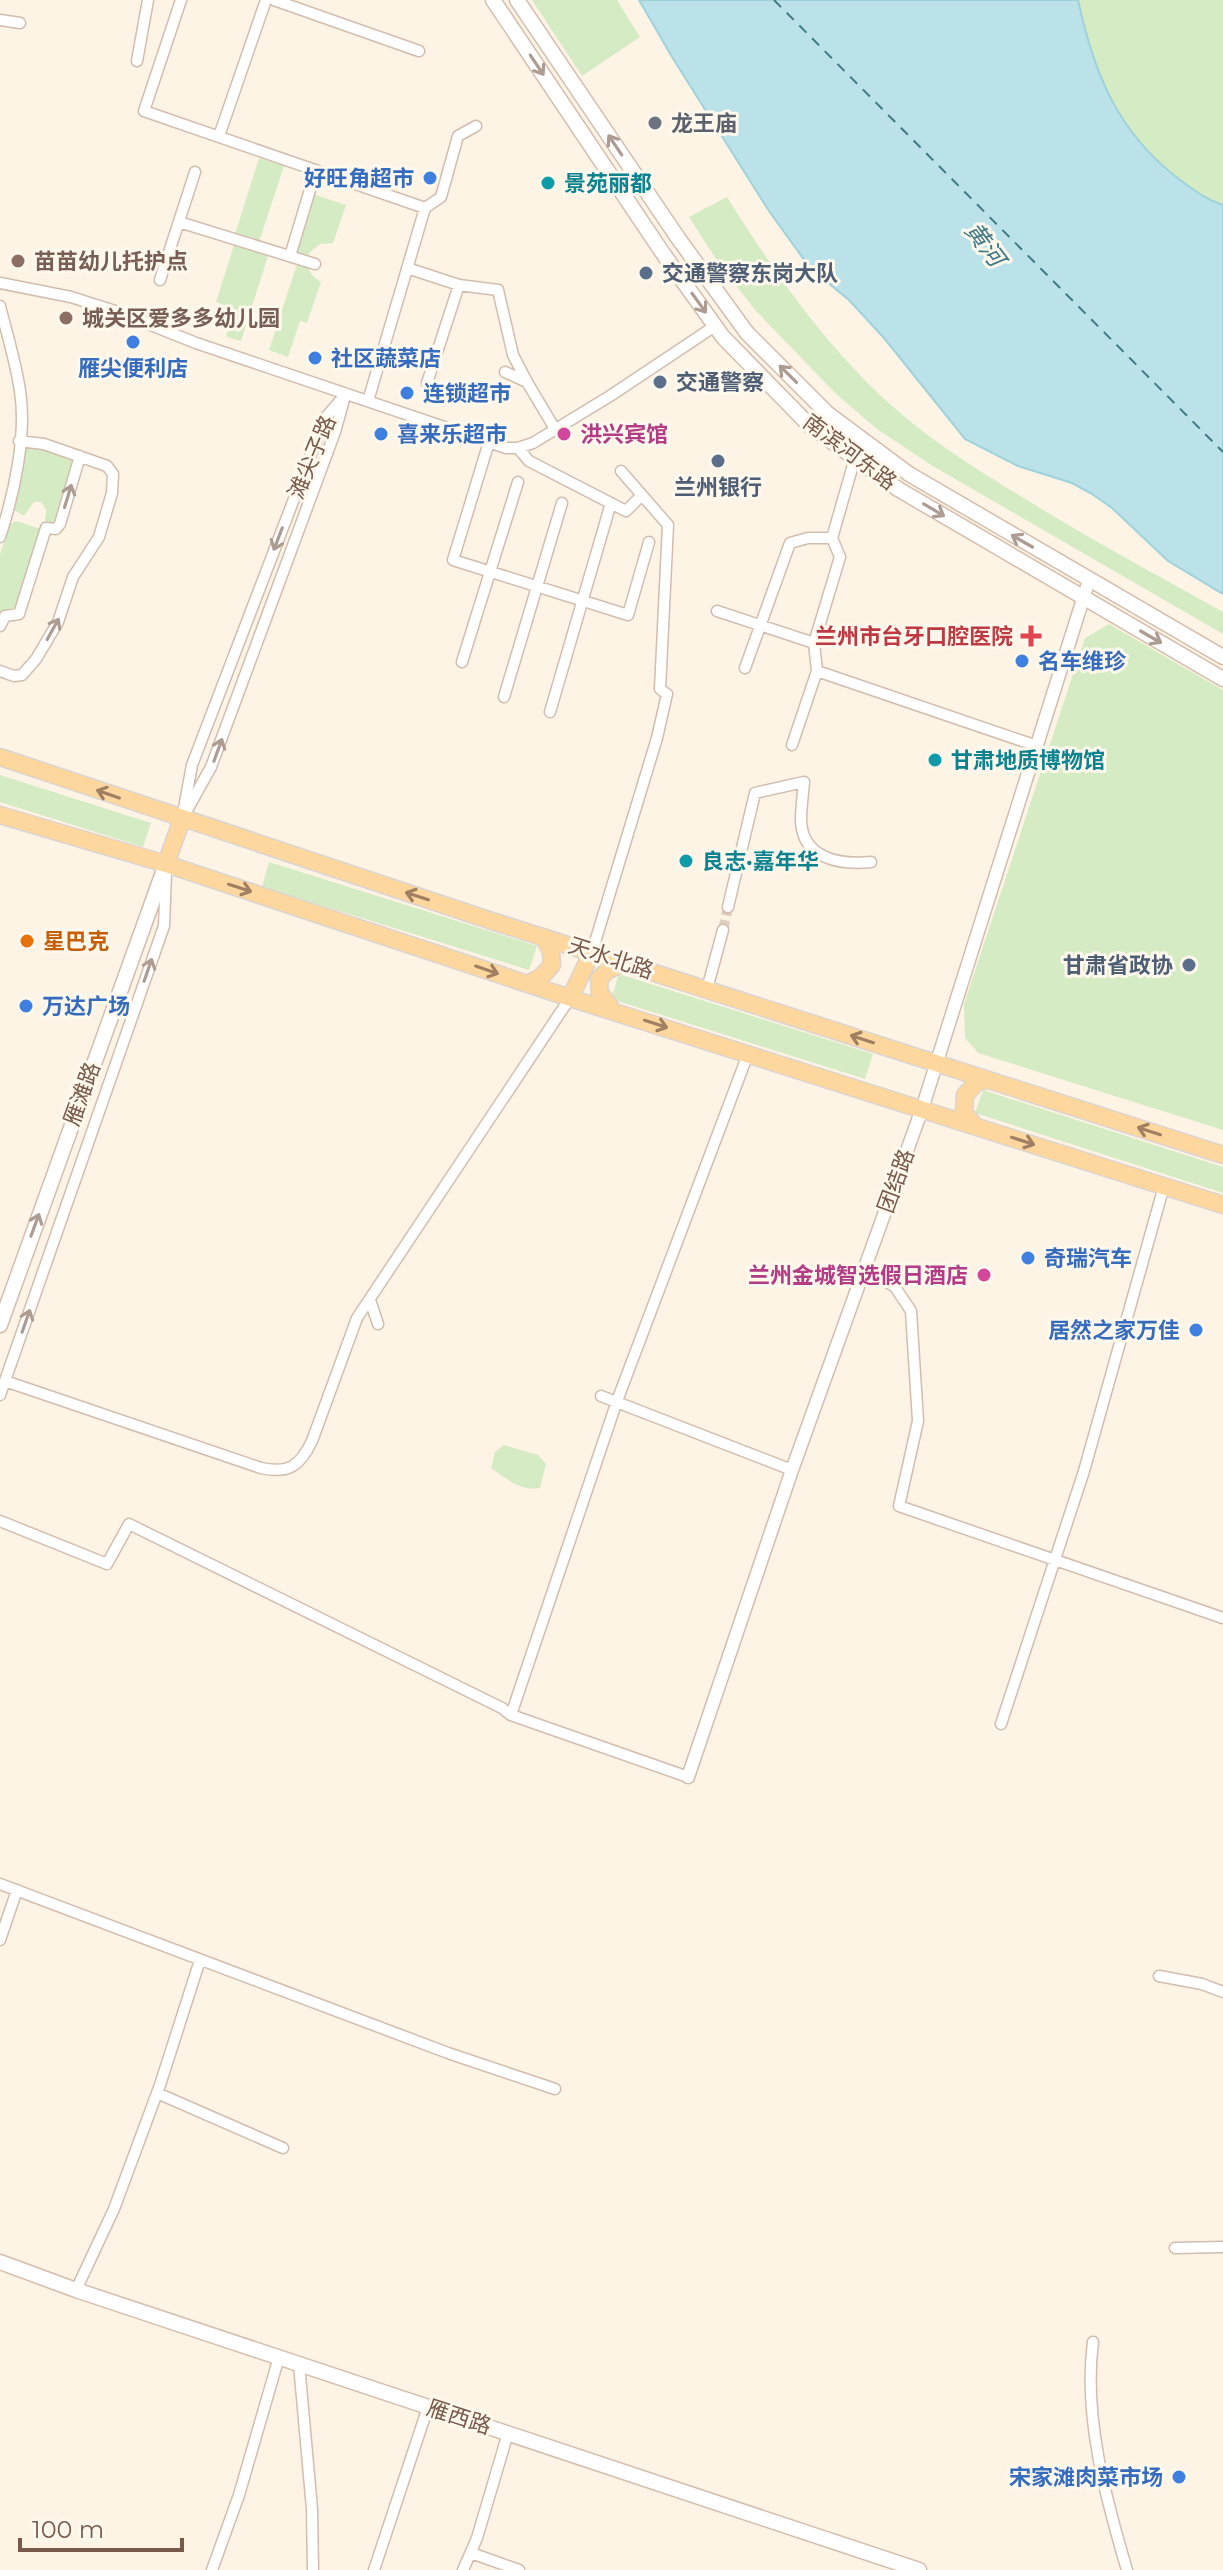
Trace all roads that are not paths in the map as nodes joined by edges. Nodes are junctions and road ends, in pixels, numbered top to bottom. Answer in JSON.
{"nodes":[{"id":1,"x":148,"y":0,"type":"edge"},
{"id":2,"x":181,"y":0,"type":"edge"},
{"id":3,"x":266,"y":0,"type":"edge"},
{"id":4,"x":274,"y":0,"type":"edge"},
{"id":5,"x":493,"y":0,"type":"edge"},
{"id":6,"x":517,"y":0,"type":"edge"},
{"id":7,"x":0,"y":20,"type":"edge"},
{"id":8,"x":20,"y":23,"type":"dead end"},
{"id":9,"x":419,"y":51,"type":"dead end"},
{"id":10,"x":137,"y":61,"type":"dead end"},
{"id":11,"x":476,"y":126,"type":"dead end"},
{"id":12,"x":219,"y":136,"type":"junction"},
{"id":13,"x":316,"y":170,"type":"junction"},
{"id":14,"x":195,"y":172,"type":"dead end"},
{"id":15,"x":425,"y":208,"type":"junction"},
{"id":16,"x":179,"y":222,"type":"junction"},
{"id":17,"x":290,"y":256,"type":"junction"},
{"id":18,"x":315,"y":264,"type":"dead end"},
{"id":19,"x":407,"y":268,"type":"junction"},
{"id":20,"x":160,"y":280,"type":"dead end"},
{"id":21,"x":0,"y":283,"type":"edge"},
{"id":22,"x":459,"y":285,"type":"junction"},
{"id":23,"x":0,"y":306,"type":"edge"},
{"id":24,"x":715,"y":326,"type":"junction"},
{"id":25,"x":505,"y":372,"type":"dead end"},
{"id":26,"x":527,"y":382,"type":"junction"},
{"id":27,"x":427,"y":383,"type":"dead end"},
{"id":28,"x":346,"y":394,"type":"junction"},
{"id":29,"x":368,"y":401,"type":"junction"},
{"id":30,"x":555,"y":429,"type":"junction"},
{"id":31,"x":19,"y":441,"type":"junction"},
{"id":32,"x":489,"y":442,"type":"junction"},
{"id":33,"x":518,"y":448,"type":"junction"},
{"id":34,"x":80,"y":456,"type":"junction"},
{"id":35,"x":855,"y":458,"type":"junction"},
{"id":36,"x":621,"y":471,"type":"dead end"},
{"id":37,"x":518,"y":482,"type":"dead end"},
{"id":38,"x":642,"y":495,"type":"junction"},
{"id":39,"x":562,"y":503,"type":"dead end"},
{"id":40,"x":611,"y":503,"type":"junction"},
{"id":41,"x":0,"y":537,"type":"edge"},
{"id":42,"x":832,"y":538,"type":"junction"},
{"id":43,"x":649,"y":542,"type":"dead end"},
{"id":44,"x":490,"y":572,"type":"junction"},
{"id":45,"x":1089,"y":580,"type":"junction"},
{"id":46,"x":537,"y":587,"type":"junction"},
{"id":47,"x":1083,"y":598,"type":"junction"},
{"id":48,"x":582,"y":601,"type":"junction"},
{"id":49,"x":717,"y":611,"type":"dead end"},
{"id":50,"x":760,"y":625,"type":"junction"},
{"id":51,"x":0,"y":626,"type":"edge"},
{"id":52,"x":814,"y":643,"type":"junction"},
{"id":53,"x":1223,"y":657,"type":"edge"},
{"id":54,"x":462,"y":662,"type":"dead end"},
{"id":55,"x":745,"y":668,"type":"dead end"},
{"id":56,"x":0,"y":671,"type":"edge"},
{"id":57,"x":817,"y":671,"type":"junction"},
{"id":58,"x":1223,"y":679,"type":"edge"},
{"id":59,"x":504,"y":697,"type":"dead end"},
{"id":60,"x":550,"y":712,"type":"dead end"},
{"id":61,"x":792,"y":745,"type":"dead end"},
{"id":62,"x":1037,"y":746,"type":"junction"},
{"id":63,"x":0,"y":757,"type":"edge"},
{"id":64,"x":0,"y":815,"type":"edge"},
{"id":65,"x":182,"y":819,"type":"junction"},
{"id":66,"x":871,"y":862,"type":"dead end"},
{"id":67,"x":166,"y":864,"type":"junction"},
{"id":68,"x":728,"y":907,"type":"tunnel mouth"},
{"id":69,"x":723,"y":930,"type":"tunnel mouth"},
{"id":70,"x":544,"y":937,"type":"junction"},
{"id":71,"x":592,"y":952,"type":"junction"},
{"id":72,"x":625,"y":963,"type":"junction"},
{"id":73,"x":528,"y":984,"type":"junction"},
{"id":74,"x":707,"y":989,"type":"junction"},
{"id":75,"x":570,"y":998,"type":"junction"},
{"id":76,"x":613,"y":1011,"type":"junction"},
{"id":77,"x":748,"y":1054,"type":"junction"},
{"id":78,"x":937,"y":1063,"type":"junction"},
{"id":79,"x":989,"y":1080,"type":"junction"},
{"id":80,"x":922,"y":1109,"type":"junction"},
{"id":81,"x":975,"y":1126,"type":"junction"},
{"id":82,"x":1223,"y":1155,"type":"edge"},
{"id":83,"x":1164,"y":1186,"type":"junction"},
{"id":84,"x":1223,"y":1205,"type":"edge"},
{"id":85,"x":865,"y":1267,"type":"junction"},
{"id":86,"x":370,"y":1300,"type":"junction"},
{"id":87,"x":378,"y":1324,"type":"dead end"},
{"id":88,"x":0,"y":1325,"type":"edge"},
{"id":89,"x":5,"y":1381,"type":"junction"},
{"id":90,"x":0,"y":1395,"type":"edge"},
{"id":91,"x":601,"y":1396,"type":"dead end"},
{"id":92,"x":617,"y":1401,"type":"junction"},
{"id":93,"x":792,"y":1470,"type":"junction"},
{"id":94,"x":0,"y":1521,"type":"edge"},
{"id":95,"x":1056,"y":1559,"type":"junction"},
{"id":96,"x":1223,"y":1618,"type":"edge"},
{"id":97,"x":511,"y":1715,"type":"junction"},
{"id":98,"x":1001,"y":1724,"type":"dead end"},
{"id":99,"x":688,"y":1777,"type":"joint"},
{"id":100,"x":0,"y":1884,"type":"edge"},
{"id":101,"x":17,"y":1890,"type":"junction"},
{"id":102,"x":0,"y":1940,"type":"edge"},
{"id":103,"x":200,"y":1960,"type":"junction"},
{"id":104,"x":1159,"y":1976,"type":"dead end"},
{"id":105,"x":1223,"y":1992,"type":"edge"},
{"id":106,"x":555,"y":2089,"type":"dead end"},
{"id":107,"x":157,"y":2093,"type":"junction"},
{"id":108,"x":283,"y":2148,"type":"dead end"},
{"id":109,"x":1223,"y":2247,"type":"edge"},
{"id":110,"x":1175,"y":2248,"type":"dead end"},
{"id":111,"x":0,"y":2262,"type":"edge"},
{"id":112,"x":76,"y":2290,"type":"junction"},
{"id":113,"x":1093,"y":2342,"type":"dead end"},
{"id":114,"x":279,"y":2357,"type":"junction"},
{"id":115,"x":299,"y":2364,"type":"junction"},
{"id":116,"x":428,"y":2407,"type":"junction"},
{"id":117,"x":508,"y":2433,"type":"junction"},
{"id":118,"x":471,"y":2553,"type":"junction"},
{"id":119,"x":212,"y":2570,"type":"edge"},
{"id":120,"x":313,"y":2570,"type":"edge"},
{"id":121,"x":374,"y":2570,"type":"edge"},
{"id":122,"x":463,"y":2570,"type":"edge"},
{"id":123,"x":519,"y":2570,"type":"edge"},
{"id":124,"x":919,"y":2570,"type":"edge"},
{"id":125,"x":1127,"y":2570,"type":"edge"}],
"edges":[{"from":1,"to":10,"type":"street"},
{"from":2,"to":12,"type":"street"},
{"from":3,"to":12,"type":"street"},
{"from":4,"to":9,"type":"street"},
{"from":5,"to":24,"type":"main road","name":"南滨河东路","one_way":true},
{"from":45,"to":6,"type":"main road","name":"南滨河东路","one_way":true},
{"from":7,"to":8,"type":"street"},
{"from":11,"to":15,"type":"street"},
{"from":12,"to":13,"type":"street"},
{"from":13,"to":15,"type":"street"},
{"from":13,"to":17,"type":"street"},
{"from":14,"to":16,"type":"street"},
{"from":15,"to":19,"type":"street"},
{"from":16,"to":17,"type":"street"},
{"from":16,"to":20,"type":"street"},
{"from":17,"to":18,"type":"street"},
{"from":19,"to":22,"type":"street"},
{"from":19,"to":29,"type":"street"},
{"from":21,"to":28,"type":"street"},
{"from":22,"to":26,"type":"street"},
{"from":22,"to":27,"type":"street"},
{"from":23,"to":31,"type":"street"},
{"from":24,"to":30,"type":"street"},
{"from":24,"to":35,"type":"main road","name":"南滨河东路"},
{"from":25,"to":26,"type":"street"},
{"from":26,"to":30,"type":"street"},
{"from":28,"to":29,"type":"street"},
{"from":65,"to":28,"type":"street","name":"滩尖子路","one_way":true},
{"from":28,"to":65,"type":"street","name":"滩尖子路","one_way":true},
{"from":29,"to":32,"type":"street"},
{"from":30,"to":33,"type":"street"},
{"from":31,"to":34,"type":"street"},
{"from":31,"to":41,"type":"street"},
{"from":32,"to":33,"type":"street"},
{"from":32,"to":44,"type":"street"},
{"from":33,"to":40,"type":"street"},
{"from":51,"to":34,"type":"street","one_way":true},
{"from":56,"to":34,"type":"street","one_way":true},
{"from":35,"to":42,"type":"street"},
{"from":35,"to":47,"type":"main road","name":"南滨河东路","one_way":true},
{"from":36,"to":38,"type":"street"},
{"from":37,"to":44,"type":"street"},
{"from":38,"to":40,"type":"street"},
{"from":38,"to":71,"type":"street"},
{"from":39,"to":46,"type":"street"},
{"from":40,"to":48,"type":"street"},
{"from":42,"to":50,"type":"street"},
{"from":42,"to":52,"type":"street"},
{"from":43,"to":48,"type":"street"},
{"from":44,"to":46,"type":"street"},
{"from":44,"to":54,"type":"street"},
{"from":45,"to":47,"type":"street","name":"团结路"},
{"from":45,"to":53,"type":"main road","name":"南滨河东路"},
{"from":46,"to":48,"type":"street"},
{"from":46,"to":59,"type":"street"},
{"from":47,"to":58,"type":"main road","name":"南滨河东路","one_way":true},
{"from":47,"to":62,"type":"street","name":"团结路"},
{"from":48,"to":60,"type":"street"},
{"from":49,"to":50,"type":"street"},
{"from":50,"to":52,"type":"street"},
{"from":50,"to":55,"type":"street"},
{"from":52,"to":57,"type":"street"},
{"from":57,"to":61,"type":"street"},
{"from":57,"to":62,"type":"street"},
{"from":62,"to":78,"type":"street","name":"团结路"},
{"from":65,"to":63,"type":"main road","name":"天水北路","one_way":true},
{"from":64,"to":67,"type":"main road"},
{"from":65,"to":67,"type":"main road"},
{"from":70,"to":65,"type":"main road","name":"天水北路","one_way":true},
{"from":66,"to":68,"type":"street"},
{"from":67,"to":73,"type":"main road","one_way":true},
{"from":88,"to":67,"type":"main road","name":"雁滩路","one_way":true},
{"from":89,"to":67,"type":"street","one_way":true},
{"from":69,"to":74,"type":"street"},
{"from":70,"to":71,"type":"main road","name":"天水北路"},
{"from":70,"to":73,"type":"main road"},
{"from":71,"to":72,"type":"main road","name":"天水北路"},
{"from":71,"to":75,"type":"main road"},
{"from":72,"to":74,"type":"main road","name":"天水北路"},
{"from":72,"to":76,"type":"main road"},
{"from":73,"to":75,"type":"main road"},
{"from":78,"to":74,"type":"main road","name":"天水北路","one_way":true},
{"from":75,"to":76,"type":"main road"},
{"from":75,"to":86,"type":"street"},
{"from":76,"to":77,"type":"main road","one_way":true},
{"from":77,"to":80,"type":"main road"},
{"from":77,"to":92,"type":"street"},
{"from":78,"to":79,"type":"main road","name":"天水北路"},
{"from":78,"to":80,"type":"street","name":"团结路"},
{"from":79,"to":81,"type":"main road"},
{"from":82,"to":79,"type":"main road","name":"天水北路","one_way":true},
{"from":80,"to":81,"type":"main road"},
{"from":80,"to":85,"type":"street","name":"团结路"},
{"from":81,"to":83,"type":"main road","one_way":true},
{"from":83,"to":84,"type":"main road"},
{"from":83,"to":95,"type":"street"},
{"from":85,"to":93,"type":"street","name":"团结路"},
{"from":85,"to":95,"type":"street"},
{"from":86,"to":87,"type":"street"},
{"from":86,"to":89,"type":"street"},
{"from":89,"to":90,"type":"street"},
{"from":91,"to":92,"type":"street"},
{"from":92,"to":93,"type":"street"},
{"from":92,"to":97,"type":"street"},
{"from":93,"to":99,"type":"street","name":"团结路"},
{"from":94,"to":97,"type":"street"},
{"from":95,"to":96,"type":"street"},
{"from":95,"to":98,"type":"street"},
{"from":97,"to":99,"type":"street"},
{"from":100,"to":101,"type":"street"},
{"from":101,"to":102,"type":"street"},
{"from":101,"to":103,"type":"street"},
{"from":103,"to":106,"type":"street"},
{"from":103,"to":107,"type":"street"},
{"from":104,"to":105,"type":"street"},
{"from":107,"to":108,"type":"street"},
{"from":107,"to":112,"type":"street"},
{"from":109,"to":110,"type":"street"},
{"from":111,"to":112,"type":"main road","name":"雁西路"},
{"from":112,"to":114,"type":"main road","name":"雁西路"},
{"from":113,"to":125,"type":"street"},
{"from":114,"to":115,"type":"main road","name":"雁西路"},
{"from":114,"to":119,"type":"street"},
{"from":115,"to":116,"type":"main road","name":"雁西路"},
{"from":115,"to":120,"type":"street"},
{"from":116,"to":117,"type":"main road","name":"雁西路"},
{"from":116,"to":121,"type":"street"},
{"from":117,"to":118,"type":"street"},
{"from":117,"to":124,"type":"main road","name":"雁西路"},
{"from":118,"to":122,"type":"street"},
{"from":118,"to":123,"type":"street"}]}
